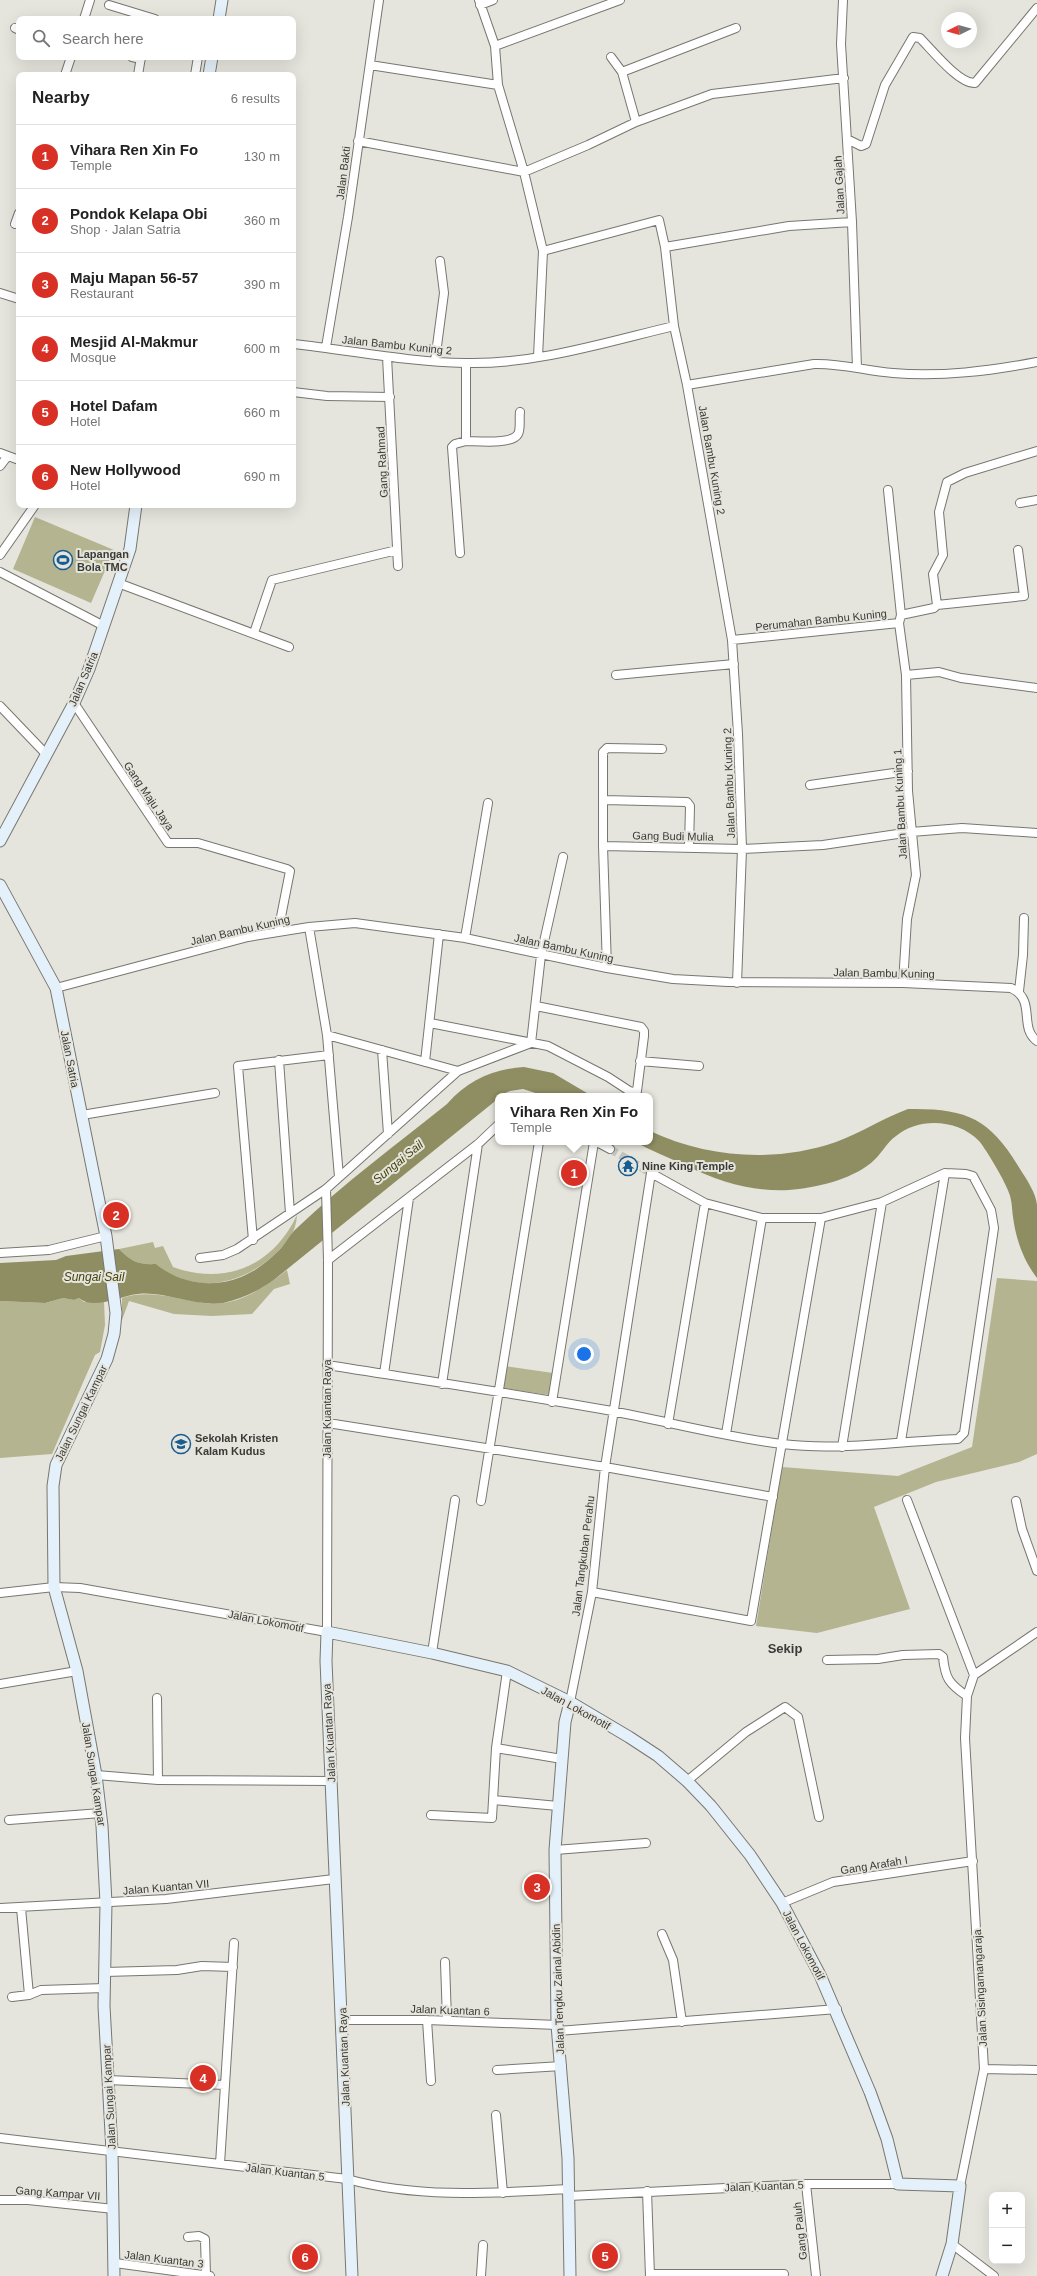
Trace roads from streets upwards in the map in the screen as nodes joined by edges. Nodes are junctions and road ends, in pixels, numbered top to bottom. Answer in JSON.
{"nodes":[{"id":1,"x":90,"y":0,"type":"edge"},
{"id":2,"x":222,"y":0,"type":"edge"},
{"id":3,"x":379,"y":0,"type":"edge"},
{"id":4,"x":493,"y":0,"type":"edge"},
{"id":5,"x":620,"y":0,"type":"edge"},
{"id":6,"x":843,"y":0,"type":"edge"},
{"id":7,"x":480,"y":2,"type":"edge"},
{"id":8,"x":109,"y":5,"type":"dead end"},
{"id":9,"x":1037,"y":8,"type":"edge"},
{"id":10,"x":85,"y":16,"type":"edge"},
{"id":11,"x":145,"y":16,"type":"edge"},
{"id":12,"x":219,"y":16,"type":"edge"},
{"id":13,"x":736,"y":28,"type":"dead end"},
{"id":14,"x":495,"y":46,"type":"junction"},
{"id":15,"x":611,"y":57,"type":"dead end"},
{"id":16,"x":71,"y":60,"type":"edge"},
{"id":17,"x":141,"y":60,"type":"edge"},
{"id":18,"x":198,"y":60,"type":"edge"},
{"id":19,"x":212,"y":60,"type":"edge"},
{"id":20,"x":370,"y":65,"type":"junction"},
{"id":21,"x":66,"y":72,"type":"edge"},
{"id":22,"x":139,"y":72,"type":"edge"},
{"id":23,"x":196,"y":72,"type":"edge"},
{"id":24,"x":210,"y":72,"type":"edge"},
{"id":25,"x":622,"y":72,"type":"junction"},
{"id":26,"x":844,"y":78,"type":"junction"},
{"id":27,"x":498,"y":85,"type":"junction"},
{"id":28,"x":636,"y":122,"type":"junction"},
{"id":29,"x":847,"y":139,"type":"junction"},
{"id":30,"x":358,"y":140,"type":"junction"},
{"id":31,"x":524,"y":172,"type":"junction"},
{"id":32,"x":16,"y":221,"type":"edge"},
{"id":33,"x":852,"y":222,"type":"junction"},
{"id":34,"x":15,"y":224,"type":"dead end"},
{"id":35,"x":665,"y":248,"type":"junction"},
{"id":36,"x":543,"y":251,"type":"junction"},
{"id":37,"x":440,"y":260,"type":"dead end"},
{"id":38,"x":0,"y":293,"type":"edge"},
{"id":39,"x":16,"y":298,"type":"edge"},
{"id":40,"x":674,"y":326,"type":"junction"},
{"id":41,"x":296,"y":344,"type":"edge"},
{"id":42,"x":326,"y":348,"type":"junction"},
{"id":43,"x":387,"y":357,"type":"junction"},
{"id":44,"x":538,"y":357,"type":"junction"},
{"id":45,"x":435,"y":361,"type":"junction"},
{"id":46,"x":1037,"y":362,"type":"edge"},
{"id":47,"x":466,"y":363,"type":"junction"},
{"id":48,"x":857,"y":368,"type":"junction"},
{"id":49,"x":687,"y":385,"type":"junction"},
{"id":50,"x":296,"y":392,"type":"edge"},
{"id":51,"x":390,"y":397,"type":"junction"},
{"id":52,"x":520,"y":412,"type":"dead end"},
{"id":53,"x":466,"y":441,"type":"junction"},
{"id":54,"x":1037,"y":451,"type":"edge"},
{"id":55,"x":4,"y":455,"type":"edge"},
{"id":56,"x":16,"y":459,"type":"edge"},
{"id":57,"x":0,"y":466,"type":"edge"},
{"id":58,"x":888,"y":490,"type":"dead end"},
{"id":59,"x":1037,"y":500,"type":"edge"},
{"id":60,"x":1020,"y":503,"type":"dead end"},
{"id":61,"x":33,"y":508,"type":"edge"},
{"id":62,"x":136,"y":508,"type":"edge"},
{"id":63,"x":397,"y":550,"type":"junction"},
{"id":64,"x":1018,"y":550,"type":"dead end"},
{"id":65,"x":460,"y":552,"type":"dead end"},
{"id":66,"x":0,"y":555,"type":"edge"},
{"id":67,"x":398,"y":566,"type":"dead end"},
{"id":68,"x":0,"y":572,"type":"edge"},
{"id":69,"x":118,"y":584,"type":"junction"},
{"id":70,"x":937,"y":605,"type":"junction"},
{"id":71,"x":900,"y":619,"type":"junction"},
{"id":72,"x":104,"y":626,"type":"junction"},
{"id":73,"x":254,"y":633,"type":"junction"},
{"id":74,"x":732,"y":640,"type":"junction"},
{"id":75,"x":289,"y":647,"type":"dead end"},
{"id":76,"x":734,"y":664,"type":"junction"},
{"id":77,"x":616,"y":675,"type":"dead end"},
{"id":78,"x":906,"y":675,"type":"junction"},
{"id":79,"x":1037,"y":688,"type":"edge"},
{"id":80,"x":74,"y":703,"type":"junction"},
{"id":81,"x":0,"y":706,"type":"edge"},
{"id":82,"x":662,"y":749,"type":"dead end"},
{"id":83,"x":45,"y":753,"type":"junction"},
{"id":84,"x":908,"y":771,"type":"junction"},
{"id":85,"x":810,"y":785,"type":"dead end"},
{"id":86,"x":604,"y":800,"type":"junction"},
{"id":87,"x":488,"y":804,"type":"dead end"},
{"id":88,"x":911,"y":832,"type":"junction"},
{"id":89,"x":1037,"y":833,"type":"edge"},
{"id":90,"x":0,"y":841,"type":"edge"},
{"id":91,"x":603,"y":846,"type":"junction"},
{"id":92,"x":689,"y":847,"type":"junction"},
{"id":93,"x":742,"y":849,"type":"junction"},
{"id":94,"x":563,"y":857,"type":"dead end"},
{"id":95,"x":0,"y":887,"type":"edge"},
{"id":96,"x":1024,"y":918,"type":"dead end"},
{"id":97,"x":309,"y":927,"type":"junction"},
{"id":98,"x":278,"y":932,"type":"junction"},
{"id":99,"x":439,"y":934,"type":"junction"},
{"id":100,"x":465,"y":938,"type":"junction"},
{"id":101,"x":542,"y":955,"type":"junction"},
{"id":102,"x":607,"y":968,"type":"junction"},
{"id":103,"x":737,"y":983,"type":"junction"},
{"id":104,"x":903,"y":983,"type":"junction"},
{"id":105,"x":56,"y":988,"type":"junction"},
{"id":106,"x":1019,"y":991,"type":"junction"},
{"id":107,"x":536,"y":1006,"type":"junction"},
{"id":108,"x":430,"y":1023,"type":"junction"},
{"id":109,"x":327,"y":1035,"type":"junction"},
{"id":110,"x":1037,"y":1041,"type":"edge"},
{"id":111,"x":531,"y":1042,"type":"junction"},
{"id":112,"x":382,"y":1050,"type":"junction"},
{"id":113,"x":329,"y":1055,"type":"junction"},
{"id":114,"x":279,"y":1060,"type":"junction"},
{"id":115,"x":640,"y":1061,"type":"junction"},
{"id":116,"x":425,"y":1062,"type":"junction"},
{"id":117,"x":699,"y":1066,"type":"dead end"},
{"id":118,"x":458,"y":1071,"type":"junction"},
{"id":119,"x":215,"y":1093,"type":"dead end"},
{"id":120,"x":82,"y":1115,"type":"junction"},
{"id":121,"x":495,"y":1128,"type":"edge"},
{"id":122,"x":388,"y":1134,"type":"junction"},
{"id":123,"x":478,"y":1144,"type":"junction"},
{"id":124,"x":539,"y":1145,"type":"edge"},
{"id":125,"x":595,"y":1145,"type":"edge"},
{"id":126,"x":602,"y":1145,"type":"edge"},
{"id":127,"x":610,"y":1149,"type":"tunnel mouth"},
{"id":128,"x":945,"y":1173,"type":"junction"},
{"id":129,"x":339,"y":1177,"type":"junction"},
{"id":130,"x":326,"y":1193,"type":"junction"},
{"id":131,"x":409,"y":1198,"type":"junction"},
{"id":132,"x":882,"y":1202,"type":"junction"},
{"id":133,"x":705,"y":1203,"type":"junction"},
{"id":134,"x":290,"y":1213,"type":"junction"},
{"id":135,"x":762,"y":1218,"type":"junction"},
{"id":136,"x":821,"y":1218,"type":"junction"},
{"id":137,"x":253,"y":1240,"type":"junction"},
{"id":138,"x":107,"y":1241,"type":"junction"},
{"id":139,"x":0,"y":1253,"type":"edge"},
{"id":140,"x":200,"y":1258,"type":"dead end"},
{"id":141,"x":328,"y":1260,"type":"junction"},
{"id":142,"x":327,"y":1365,"type":"junction"},
{"id":143,"x":384,"y":1374,"type":"junction"},
{"id":144,"x":442,"y":1384,"type":"junction"},
{"id":145,"x":498,"y":1393,"type":"junction"},
{"id":146,"x":552,"y":1402,"type":"junction"},
{"id":147,"x":613,"y":1412,"type":"junction"},
{"id":148,"x":328,"y":1423,"type":"junction"},
{"id":149,"x":668,"y":1424,"type":"junction"},
{"id":150,"x":726,"y":1434,"type":"junction"},
{"id":151,"x":902,"y":1441,"type":"junction"},
{"id":152,"x":783,"y":1444,"type":"junction"},
{"id":153,"x":842,"y":1447,"type":"junction"},
{"id":154,"x":489,"y":1448,"type":"junction"},
{"id":155,"x":605,"y":1467,"type":"junction"},
{"id":156,"x":773,"y":1497,"type":"junction"},
{"id":157,"x":455,"y":1500,"type":"dead end"},
{"id":158,"x":907,"y":1500,"type":"dead end"},
{"id":159,"x":1016,"y":1500,"type":"dead end"},
{"id":160,"x":480,"y":1501,"type":"dead end"},
{"id":161,"x":1037,"y":1571,"type":"edge"},
{"id":162,"x":54,"y":1587,"type":"junction"},
{"id":163,"x":0,"y":1592,"type":"edge"},
{"id":164,"x":592,"y":1592,"type":"junction"},
{"id":165,"x":327,"y":1632,"type":"junction"},
{"id":166,"x":1037,"y":1632,"type":"edge"},
{"id":167,"x":432,"y":1653,"type":"junction"},
{"id":168,"x":827,"y":1660,"type":"dead end"},
{"id":169,"x":507,"y":1671,"type":"junction"},
{"id":170,"x":77,"y":1672,"type":"junction"},
{"id":171,"x":974,"y":1675,"type":"junction"},
{"id":172,"x":0,"y":1684,"type":"edge"},
{"id":173,"x":967,"y":1696,"type":"junction"},
{"id":174,"x":157,"y":1698,"type":"dead end"},
{"id":175,"x":570,"y":1702,"type":"junction"},
{"id":176,"x":496,"y":1748,"type":"junction"},
{"id":177,"x":562,"y":1759,"type":"junction"},
{"id":178,"x":96,"y":1775,"type":"junction"},
{"id":179,"x":158,"y":1780,"type":"junction"},
{"id":180,"x":331,"y":1781,"type":"junction"},
{"id":181,"x":687,"y":1781,"type":"junction"},
{"id":182,"x":493,"y":1800,"type":"junction"},
{"id":183,"x":558,"y":1806,"type":"junction"},
{"id":184,"x":101,"y":1813,"type":"junction"},
{"id":185,"x":431,"y":1815,"type":"dead end"},
{"id":186,"x":819,"y":1817,"type":"dead end"},
{"id":187,"x":9,"y":1820,"type":"dead end"},
{"id":188,"x":646,"y":1843,"type":"dead end"},
{"id":189,"x":555,"y":1850,"type":"junction"},
{"id":190,"x":973,"y":1861,"type":"junction"},
{"id":191,"x":334,"y":1879,"type":"junction"},
{"id":192,"x":106,"y":1903,"type":"junction"},
{"id":193,"x":782,"y":1903,"type":"junction"},
{"id":194,"x":0,"y":1908,"type":"edge"},
{"id":195,"x":22,"y":1908,"type":"junction"},
{"id":196,"x":662,"y":1934,"type":"dead end"},
{"id":197,"x":234,"y":1943,"type":"dead end"},
{"id":198,"x":445,"y":1962,"type":"dead end"},
{"id":199,"x":233,"y":1967,"type":"junction"},
{"id":200,"x":105,"y":1972,"type":"junction"},
{"id":201,"x":105,"y":1988,"type":"junction"},
{"id":202,"x":29,"y":1995,"type":"junction"},
{"id":203,"x":12,"y":1996,"type":"dead end"},
{"id":204,"x":837,"y":2010,"type":"junction"},
{"id":205,"x":343,"y":2020,"type":"junction"},
{"id":206,"x":427,"y":2020,"type":"junction"},
{"id":207,"x":447,"y":2020,"type":"junction"},
{"id":208,"x":682,"y":2022,"type":"junction"},
{"id":209,"x":557,"y":2028,"type":"junction"},
{"id":210,"x":562,"y":2066,"type":"junction"},
{"id":211,"x":984,"y":2069,"type":"junction"},
{"id":212,"x":497,"y":2070,"type":"dead end"},
{"id":213,"x":1037,"y":2070,"type":"edge"},
{"id":214,"x":108,"y":2080,"type":"junction"},
{"id":215,"x":431,"y":2081,"type":"dead end"},
{"id":216,"x":225,"y":2085,"type":"junction"},
{"id":217,"x":496,"y":2115,"type":"dead end"},
{"id":218,"x":0,"y":2138,"type":"edge"},
{"id":219,"x":112,"y":2151,"type":"junction"},
{"id":220,"x":220,"y":2164,"type":"junction"},
{"id":221,"x":347,"y":2179,"type":"junction"},
{"id":222,"x":806,"y":2184,"type":"junction"},
{"id":223,"x":898,"y":2184,"type":"junction"},
{"id":224,"x":960,"y":2186,"type":"junction"},
{"id":225,"x":647,"y":2191,"type":"junction"},
{"id":226,"x":503,"y":2193,"type":"junction"},
{"id":227,"x":569,"y":2193,"type":"junction"},
{"id":228,"x":0,"y":2200,"type":"edge"},
{"id":229,"x":114,"y":2209,"type":"junction"},
{"id":230,"x":188,"y":2237,"type":"dead end"},
{"id":231,"x":483,"y":2244,"type":"dead end"},
{"id":232,"x":952,"y":2244,"type":"junction"},
{"id":233,"x":114,"y":2263,"type":"junction"},
{"id":234,"x":784,"y":2274,"type":"dead end"},
{"id":235,"x":650,"y":2275,"type":"edge"},
{"id":236,"x":114,"y":2276,"type":"edge"},
{"id":237,"x":208,"y":2276,"type":"edge"},
{"id":238,"x":352,"y":2276,"type":"edge"},
{"id":239,"x":481,"y":2276,"type":"edge"},
{"id":240,"x":570,"y":2276,"type":"edge"},
{"id":241,"x":816,"y":2276,"type":"edge"},
{"id":242,"x":942,"y":2276,"type":"edge"},
{"id":243,"x":994,"y":2276,"type":"edge"}],
"edges":[{"from":1,"to":10,"type":"street"},
{"from":2,"to":12,"type":"street"},
{"from":3,"to":20,"type":"street","name":"Jalan Bakti"},
{"from":4,"to":7,"type":"street"},
{"from":5,"to":14,"type":"street"},
{"from":6,"to":26,"type":"street","name":"Jalan Gajah"},
{"from":7,"to":14,"type":"street"},
{"from":8,"to":11,"type":"street"},
{"from":9,"to":29,"type":"street"},
{"from":13,"to":25,"type":"street"},
{"from":14,"to":27,"type":"street"},
{"from":15,"to":25,"type":"street"},
{"from":16,"to":21,"type":"street"},
{"from":17,"to":22,"type":"street"},
{"from":18,"to":23,"type":"street"},
{"from":19,"to":24,"type":"street"},
{"from":20,"to":27,"type":"street"},
{"from":20,"to":30,"type":"street","name":"Jalan Bakti"},
{"from":25,"to":28,"type":"street"},
{"from":26,"to":28,"type":"street"},
{"from":26,"to":29,"type":"street","name":"Jalan Gajah"},
{"from":27,"to":31,"type":"street"},
{"from":28,"to":31,"type":"street"},
{"from":29,"to":33,"type":"street","name":"Jalan Gajah"},
{"from":30,"to":31,"type":"street"},
{"from":30,"to":42,"type":"street","name":"Jalan Bakti"},
{"from":31,"to":36,"type":"street"},
{"from":32,"to":34,"type":"street"},
{"from":33,"to":35,"type":"street"},
{"from":33,"to":48,"type":"street","name":"Jalan Gajah"},
{"from":35,"to":36,"type":"street"},
{"from":35,"to":40,"type":"street"},
{"from":36,"to":44,"type":"street"},
{"from":37,"to":45,"type":"street"},
{"from":38,"to":39,"type":"street"},
{"from":40,"to":44,"type":"street","name":"Jalan Bambu Kuning 2"},
{"from":40,"to":49,"type":"street","name":"Jalan Bambu Kuning 2"},
{"from":41,"to":42,"type":"street","name":"Jalan Bambu Kuning 2"},
{"from":42,"to":43,"type":"street","name":"Jalan Bambu Kuning 2"},
{"from":43,"to":45,"type":"street","name":"Jalan Bambu Kuning 2"},
{"from":43,"to":51,"type":"street","name":"Gang Rahmad"},
{"from":44,"to":47,"type":"street","name":"Jalan Bambu Kuning 2"},
{"from":45,"to":47,"type":"street","name":"Jalan Bambu Kuning 2"},
{"from":46,"to":48,"type":"street"},
{"from":47,"to":53,"type":"street"},
{"from":48,"to":49,"type":"street"},
{"from":49,"to":74,"type":"street","name":"Jalan Bambu Kuning 2"},
{"from":50,"to":51,"type":"street"},
{"from":51,"to":63,"type":"street","name":"Gang Rahmad"},
{"from":52,"to":53,"type":"street"},
{"from":53,"to":65,"type":"street"},
{"from":54,"to":70,"type":"street"},
{"from":55,"to":56,"type":"street"},
{"from":55,"to":57,"type":"street"},
{"from":58,"to":71,"type":"street","name":"Jalan Bambu Kuning 1"},
{"from":59,"to":60,"type":"street"},
{"from":61,"to":66,"type":"street"},
{"from":62,"to":69,"type":"street","name":"Jalan Satria"},
{"from":63,"to":67,"type":"street","name":"Gang Rahmad"},
{"from":63,"to":73,"type":"street"},
{"from":64,"to":70,"type":"street","name":"Perumahan Bambu Kuning"},
{"from":68,"to":72,"type":"street"},
{"from":69,"to":72,"type":"street","name":"Jalan Satria"},
{"from":69,"to":73,"type":"street"},
{"from":70,"to":71,"type":"street","name":"Perumahan Bambu Kuning"},
{"from":71,"to":74,"type":"street","name":"Perumahan Bambu Kuning"},
{"from":71,"to":78,"type":"street","name":"Jalan Bambu Kuning 1"},
{"from":72,"to":80,"type":"street","name":"Jalan Satria"},
{"from":73,"to":75,"type":"street"},
{"from":74,"to":76,"type":"street","name":"Jalan Bambu Kuning 2"},
{"from":76,"to":77,"type":"street"},
{"from":76,"to":93,"type":"street","name":"Jalan Bambu Kuning 2"},
{"from":78,"to":79,"type":"street"},
{"from":78,"to":84,"type":"street","name":"Jalan Bambu Kuning 1"},
{"from":80,"to":83,"type":"street","name":"Jalan Satria"},
{"from":80,"to":98,"type":"street","name":"Gang Maju Jaya"},
{"from":81,"to":83,"type":"street"},
{"from":82,"to":86,"type":"street"},
{"from":83,"to":90,"type":"street","name":"Jalan Satria"},
{"from":84,"to":85,"type":"street"},
{"from":84,"to":88,"type":"street","name":"Jalan Bambu Kuning 1"},
{"from":86,"to":91,"type":"street"},
{"from":86,"to":92,"type":"street"},
{"from":87,"to":100,"type":"street"},
{"from":88,"to":89,"type":"street","name":"Gang Budi Mulia"},
{"from":88,"to":93,"type":"street","name":"Gang Budi Mulia"},
{"from":88,"to":104,"type":"street","name":"Jalan Bambu Kuning 1"},
{"from":91,"to":92,"type":"street","name":"Gang Budi Mulia"},
{"from":91,"to":102,"type":"street"},
{"from":92,"to":93,"type":"street","name":"Gang Budi Mulia"},
{"from":93,"to":103,"type":"street","name":"Jalan Bambu Kuning 2"},
{"from":94,"to":101,"type":"street"},
{"from":95,"to":105,"type":"street","name":"Jalan Satria"},
{"from":96,"to":106,"type":"street"},
{"from":97,"to":98,"type":"street","name":"Jalan Bambu Kuning"},
{"from":97,"to":99,"type":"street","name":"Jalan Bambu Kuning"},
{"from":97,"to":109,"type":"street"},
{"from":98,"to":105,"type":"street","name":"Jalan Bambu Kuning"},
{"from":99,"to":100,"type":"street","name":"Jalan Bambu Kuning"},
{"from":99,"to":108,"type":"street"},
{"from":100,"to":101,"type":"street","name":"Jalan Bambu Kuning"},
{"from":101,"to":102,"type":"street","name":"Jalan Bambu Kuning"},
{"from":101,"to":107,"type":"street"},
{"from":102,"to":103,"type":"street","name":"Jalan Bambu Kuning"},
{"from":103,"to":104,"type":"street","name":"Jalan Bambu Kuning"},
{"from":104,"to":106,"type":"street","name":"Jalan Bambu Kuning"},
{"from":105,"to":120,"type":"street","name":"Jalan Satria"},
{"from":106,"to":110,"type":"street"},
{"from":107,"to":111,"type":"street"},
{"from":107,"to":115,"type":"street"},
{"from":108,"to":111,"type":"street"},
{"from":108,"to":116,"type":"street"},
{"from":109,"to":112,"type":"street"},
{"from":109,"to":113,"type":"street"},
{"from":111,"to":115,"type":"street"},
{"from":111,"to":118,"type":"street"},
{"from":112,"to":116,"type":"street"},
{"from":112,"to":122,"type":"street"},
{"from":113,"to":114,"type":"street"},
{"from":113,"to":129,"type":"street"},
{"from":114,"to":134,"type":"street"},
{"from":114,"to":137,"type":"street"},
{"from":115,"to":117,"type":"street"},
{"from":116,"to":118,"type":"street"},
{"from":118,"to":122,"type":"street"},
{"from":119,"to":120,"type":"street"},
{"from":120,"to":138,"type":"street","name":"Jalan Satria"},
{"from":121,"to":123,"type":"street"},
{"from":122,"to":129,"type":"street"},
{"from":123,"to":131,"type":"street"},
{"from":123,"to":144,"type":"street"},
{"from":124,"to":145,"type":"street"},
{"from":125,"to":146,"type":"street"},
{"from":126,"to":127,"type":"street"},
{"from":128,"to":132,"type":"street"},
{"from":128,"to":151,"type":"street"},
{"from":128,"to":151,"type":"street"},
{"from":129,"to":130,"type":"street"},
{"from":130,"to":134,"type":"street"},
{"from":130,"to":141,"type":"street","name":"Jalan Kuantan Raya"},
{"from":131,"to":141,"type":"street"},
{"from":131,"to":143,"type":"street"},
{"from":132,"to":136,"type":"street"},
{"from":132,"to":153,"type":"street"},
{"from":133,"to":135,"type":"street"},
{"from":133,"to":147,"type":"street","name":"Jalan Tangkuban Perahu"},
{"from":133,"to":149,"type":"street"},
{"from":134,"to":137,"type":"street"},
{"from":135,"to":136,"type":"street"},
{"from":135,"to":150,"type":"street"},
{"from":136,"to":152,"type":"street"},
{"from":137,"to":140,"type":"street"},
{"from":138,"to":139,"type":"street"},
{"from":138,"to":162,"type":"street","name":"Jalan Sungai Kampar"},
{"from":141,"to":142,"type":"street","name":"Jalan Kuantan Raya"},
{"from":142,"to":143,"type":"street"},
{"from":142,"to":148,"type":"street","name":"Jalan Kuantan Raya"},
{"from":143,"to":144,"type":"street"},
{"from":144,"to":145,"type":"street"},
{"from":145,"to":146,"type":"street"},
{"from":145,"to":154,"type":"street"},
{"from":146,"to":147,"type":"street"},
{"from":147,"to":149,"type":"street"},
{"from":147,"to":155,"type":"street","name":"Jalan Tangkuban Perahu"},
{"from":148,"to":154,"type":"street"},
{"from":148,"to":165,"type":"street","name":"Jalan Kuantan Raya"},
{"from":149,"to":150,"type":"street"},
{"from":150,"to":152,"type":"street"},
{"from":151,"to":153,"type":"street"},
{"from":152,"to":153,"type":"street"},
{"from":152,"to":156,"type":"street"},
{"from":154,"to":155,"type":"street"},
{"from":154,"to":160,"type":"street"},
{"from":155,"to":156,"type":"street"},
{"from":155,"to":164,"type":"street","name":"Jalan Tangkuban Perahu"},
{"from":156,"to":164,"type":"street"},
{"from":157,"to":167,"type":"street"},
{"from":158,"to":171,"type":"street"},
{"from":159,"to":161,"type":"street"},
{"from":162,"to":163,"type":"street","name":"Jalan Lokomotif"},
{"from":162,"to":165,"type":"street","name":"Jalan Lokomotif"},
{"from":162,"to":170,"type":"street","name":"Jalan Sungai Kampar"},
{"from":164,"to":175,"type":"street","name":"Jalan Tangkuban Perahu"},
{"from":165,"to":167,"type":"street","name":"Jalan Lokomotif"},
{"from":165,"to":180,"type":"street","name":"Jalan Kuantan Raya"},
{"from":166,"to":171,"type":"street"},
{"from":167,"to":169,"type":"street","name":"Jalan Lokomotif"},
{"from":168,"to":173,"type":"street"},
{"from":169,"to":175,"type":"street","name":"Jalan Lokomotif"},
{"from":169,"to":176,"type":"street"},
{"from":170,"to":172,"type":"street"},
{"from":170,"to":178,"type":"street","name":"Jalan Sungai Kampar"},
{"from":171,"to":173,"type":"street","name":"Jalan Sisingamangaraja"},
{"from":173,"to":190,"type":"street","name":"Jalan Sisingamangaraja"},
{"from":174,"to":179,"type":"street"},
{"from":175,"to":177,"type":"street","name":"Jalan Tengku Zainal Abidin"},
{"from":175,"to":181,"type":"street","name":"Jalan Lokomotif"},
{"from":176,"to":177,"type":"street"},
{"from":176,"to":182,"type":"street"},
{"from":177,"to":183,"type":"street","name":"Jalan Tengku Zainal Abidin"},
{"from":178,"to":179,"type":"street"},
{"from":178,"to":184,"type":"street","name":"Jalan Sungai Kampar"},
{"from":179,"to":180,"type":"street"},
{"from":180,"to":191,"type":"street","name":"Jalan Kuantan Raya"},
{"from":181,"to":186,"type":"street"},
{"from":181,"to":193,"type":"street","name":"Jalan Lokomotif"},
{"from":182,"to":183,"type":"street"},
{"from":182,"to":185,"type":"street"},
{"from":183,"to":189,"type":"street","name":"Jalan Tengku Zainal Abidin"},
{"from":184,"to":187,"type":"street"},
{"from":184,"to":192,"type":"street","name":"Jalan Sungai Kampar"},
{"from":188,"to":189,"type":"street"},
{"from":189,"to":209,"type":"street","name":"Jalan Tengku Zainal Abidin"},
{"from":190,"to":193,"type":"street","name":"Gang Arafah I"},
{"from":190,"to":211,"type":"street","name":"Jalan Sisingamangaraja"},
{"from":191,"to":192,"type":"street","name":"Jalan Kuantan VII"},
{"from":191,"to":205,"type":"street","name":"Jalan Kuantan Raya"},
{"from":192,"to":195,"type":"street","name":"Jalan Kuantan VII"},
{"from":192,"to":200,"type":"street","name":"Jalan Sungai Kampar"},
{"from":193,"to":204,"type":"street","name":"Jalan Lokomotif"},
{"from":194,"to":195,"type":"street","name":"Jalan Kuantan VII"},
{"from":195,"to":202,"type":"street"},
{"from":196,"to":208,"type":"street"},
{"from":197,"to":199,"type":"street"},
{"from":198,"to":207,"type":"street"},
{"from":199,"to":200,"type":"street"},
{"from":199,"to":216,"type":"street"},
{"from":200,"to":201,"type":"street","name":"Jalan Sungai Kampar"},
{"from":201,"to":202,"type":"street"},
{"from":201,"to":214,"type":"street","name":"Jalan Sungai Kampar"},
{"from":202,"to":203,"type":"street"},
{"from":204,"to":208,"type":"street","name":"Jalan Kuantan 6"},
{"from":204,"to":223,"type":"street","name":"Jalan Lokomotif"},
{"from":205,"to":206,"type":"street","name":"Jalan Kuantan 6"},
{"from":205,"to":221,"type":"street","name":"Jalan Kuantan Raya"},
{"from":206,"to":207,"type":"street","name":"Jalan Kuantan 6"},
{"from":206,"to":215,"type":"street"},
{"from":207,"to":209,"type":"street","name":"Jalan Kuantan 6"},
{"from":208,"to":209,"type":"street","name":"Jalan Kuantan 6"},
{"from":209,"to":210,"type":"street","name":"Jalan Tengku Zainal Abidin"},
{"from":210,"to":212,"type":"street"},
{"from":210,"to":227,"type":"street","name":"Jalan Tengku Zainal Abidin"},
{"from":211,"to":213,"type":"street"},
{"from":211,"to":224,"type":"street","name":"Jalan Sisingamangaraja"},
{"from":214,"to":216,"type":"street"},
{"from":214,"to":219,"type":"street","name":"Jalan Sungai Kampar"},
{"from":216,"to":220,"type":"street"},
{"from":217,"to":226,"type":"street"},
{"from":218,"to":219,"type":"street","name":"Jalan Kuantan 5"},
{"from":219,"to":220,"type":"street","name":"Jalan Kuantan 5"},
{"from":219,"to":229,"type":"street","name":"Jalan Sungai Kampar"},
{"from":220,"to":221,"type":"street","name":"Jalan Kuantan 5"},
{"from":221,"to":226,"type":"street","name":"Jalan Kuantan 5"},
{"from":221,"to":238,"type":"street","name":"Jalan Kuantan Raya"},
{"from":222,"to":223,"type":"street","name":"Jalan Kuantan 5"},
{"from":222,"to":225,"type":"street","name":"Jalan Kuantan 5"},
{"from":222,"to":241,"type":"street","name":"Gang Paluh"},
{"from":223,"to":224,"type":"street","name":"Jalan Kuantan 5"},
{"from":224,"to":232,"type":"street","name":"Jalan Sisingamangaraja"},
{"from":225,"to":227,"type":"street","name":"Jalan Kuantan 5"},
{"from":225,"to":235,"type":"street"},
{"from":226,"to":227,"type":"street","name":"Jalan Kuantan 5"},
{"from":227,"to":240,"type":"street","name":"Jalan Tengku Zainal Abidin"},
{"from":228,"to":229,"type":"street","name":"Gang Kampar VII"},
{"from":229,"to":233,"type":"street","name":"Jalan Sungai Kampar"},
{"from":230,"to":237,"type":"street"},
{"from":231,"to":239,"type":"street"},
{"from":232,"to":242,"type":"street","name":"Jalan Sisingamangaraja"},
{"from":232,"to":243,"type":"street"},
{"from":233,"to":236,"type":"street","name":"Jalan Sungai Kampar"},
{"from":233,"to":237,"type":"street","name":"Jalan Kuantan 3"},
{"from":234,"to":235,"type":"street"}]}
